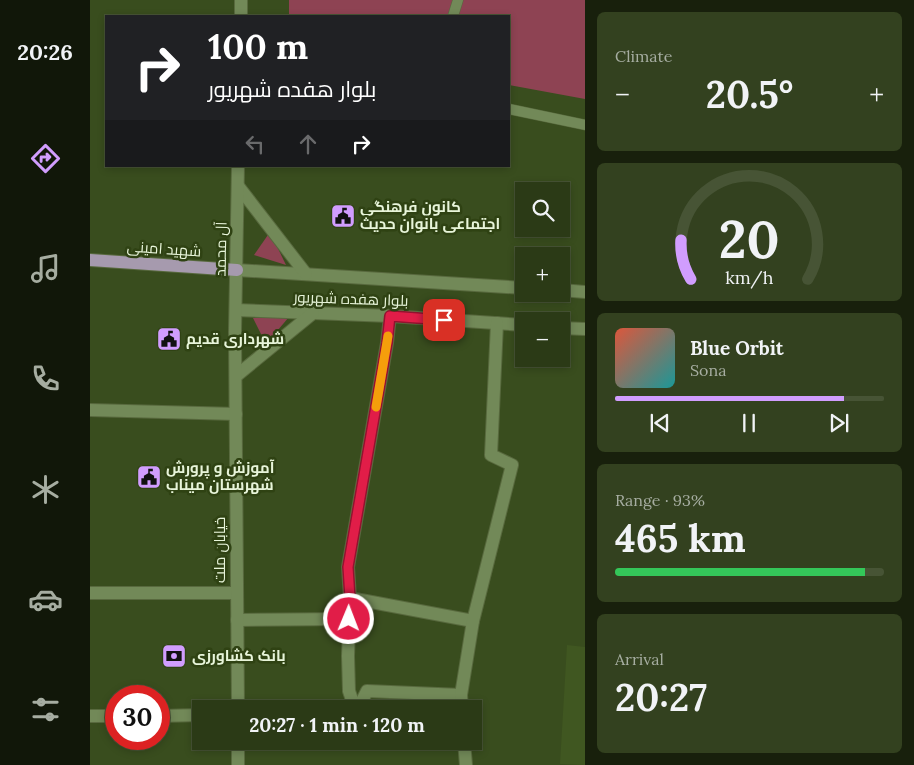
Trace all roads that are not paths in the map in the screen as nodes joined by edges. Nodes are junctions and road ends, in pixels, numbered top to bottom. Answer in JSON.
{"nodes":[{"id":1,"x":241,"y":0,"type":"edge"},
{"id":2,"x":458,"y":0,"type":"edge"},
{"id":3,"x":241,"y":15,"type":"edge"},
{"id":4,"x":453,"y":15,"type":"edge"},
{"id":5,"x":510,"y":109,"type":"edge"},
{"id":6,"x":585,"y":125,"type":"edge"},
{"id":7,"x":238,"y":167,"type":"edge"},
{"id":8,"x":238,"y":186,"type":"junction"},
{"id":9,"x":90,"y":260,"type":"edge"},
{"id":10,"x":236,"y":270,"type":"junction"},
{"id":11,"x":306,"y":274,"type":"junction"},
{"id":12,"x":515,"y":287,"type":"edge"},
{"id":13,"x":570,"y":291,"type":"edge"},
{"id":14,"x":585,"y":292,"type":"edge"},
{"id":15,"x":236,"y":310,"type":"junction"},
{"id":16,"x":313,"y":313,"type":"junction"},
{"id":17,"x":390,"y":316,"type":"junction"},
{"id":18,"x":498,"y":323,"type":"junction"},
{"id":19,"x":515,"y":324,"type":"edge"},
{"id":20,"x":570,"y":328,"type":"edge"},
{"id":21,"x":585,"y":329,"type":"edge"},
{"id":22,"x":236,"y":332,"type":"joint"},
{"id":23,"x":236,"y":376,"type":"junction"},
{"id":24,"x":90,"y":410,"type":"edge"},
{"id":25,"x":236,"y":414,"type":"junction"},
{"id":26,"x":90,"y":593,"type":"edge"},
{"id":27,"x":236,"y":593,"type":"junction"},
{"id":28,"x":350,"y":598,"type":"junction"},
{"id":29,"x":349,"y":619,"type":"junction"},
{"id":30,"x":237,"y":620,"type":"junction"},
{"id":31,"x":473,"y":621,"type":"junction"},
{"id":32,"x":461,"y":695,"type":"junction"},
{"id":33,"x":238,"y":700,"type":"edge"},
{"id":34,"x":352,"y":700,"type":"edge"},
{"id":35,"x":362,"y":700,"type":"edge"},
{"id":36,"x":461,"y":700,"type":"edge"},
{"id":37,"x":192,"y":715,"type":"edge"},
{"id":38,"x":90,"y":716,"type":"edge"},
{"id":39,"x":105,"y":716,"type":"edge"},
{"id":40,"x":170,"y":716,"type":"edge"},
{"id":41,"x":238,"y":750,"type":"edge"},
{"id":42,"x":465,"y":750,"type":"edge"},
{"id":43,"x":238,"y":765,"type":"edge"},
{"id":44,"x":466,"y":765,"type":"edge"}],
"edges":[{"from":1,"to":3,"type":"street"},
{"from":2,"to":4,"type":"lane"},
{"from":5,"to":6,"type":"lane"},
{"from":7,"to":8,"type":"street","name":"آل محمد"},
{"from":8,"to":10,"type":"street","name":"آل محمد"},
{"from":8,"to":11,"type":"street"},
{"from":9,"to":10,"type":"main road","name":"شهید امینی"},
{"from":10,"to":11,"type":"street","name":"بلوار هفده شهریور"},
{"from":10,"to":15,"type":"street","name":"آل محمد"},
{"from":11,"to":12,"type":"street","name":"بلوار هفده شهریور"},
{"from":13,"to":14,"type":"street"},
{"from":15,"to":16,"type":"street","name":"بلوار هفده شهریور"},
{"from":15,"to":22,"type":"street","name":"آل محمد"},
{"from":16,"to":17,"type":"street","name":"بلوار هفده شهریور"},
{"from":16,"to":23,"type":"street"},
{"from":17,"to":18,"type":"street","name":"بلوار هفده شهریور"},
{"from":17,"to":28,"type":"street"},
{"from":18,"to":19,"type":"street","name":"بلوار هفده شهریور"},
{"from":18,"to":31,"type":"street"},
{"from":20,"to":21,"type":"street"},
{"from":22,"to":23,"type":"street","name":"خیابان ملت"},
{"from":23,"to":25,"type":"street","name":"خیابان ملت"},
{"from":24,"to":25,"type":"street"},
{"from":25,"to":27,"type":"street","name":"خیابان ملت"},
{"from":26,"to":27,"type":"street"},
{"from":27,"to":30,"type":"street","name":"خیابان ملت"},
{"from":28,"to":29,"type":"street"},
{"from":28,"to":31,"type":"street"},
{"from":29,"to":30,"type":"street"},
{"from":29,"to":34,"type":"street"},
{"from":30,"to":33,"type":"street","name":"خیابان ملت"},
{"from":31,"to":32,"type":"street"},
{"from":32,"to":35,"type":"street"},
{"from":32,"to":36,"type":"street"},
{"from":37,"to":40,"type":"street"},
{"from":38,"to":39,"type":"street"},
{"from":41,"to":43,"type":"street"},
{"from":42,"to":44,"type":"street"}]}
